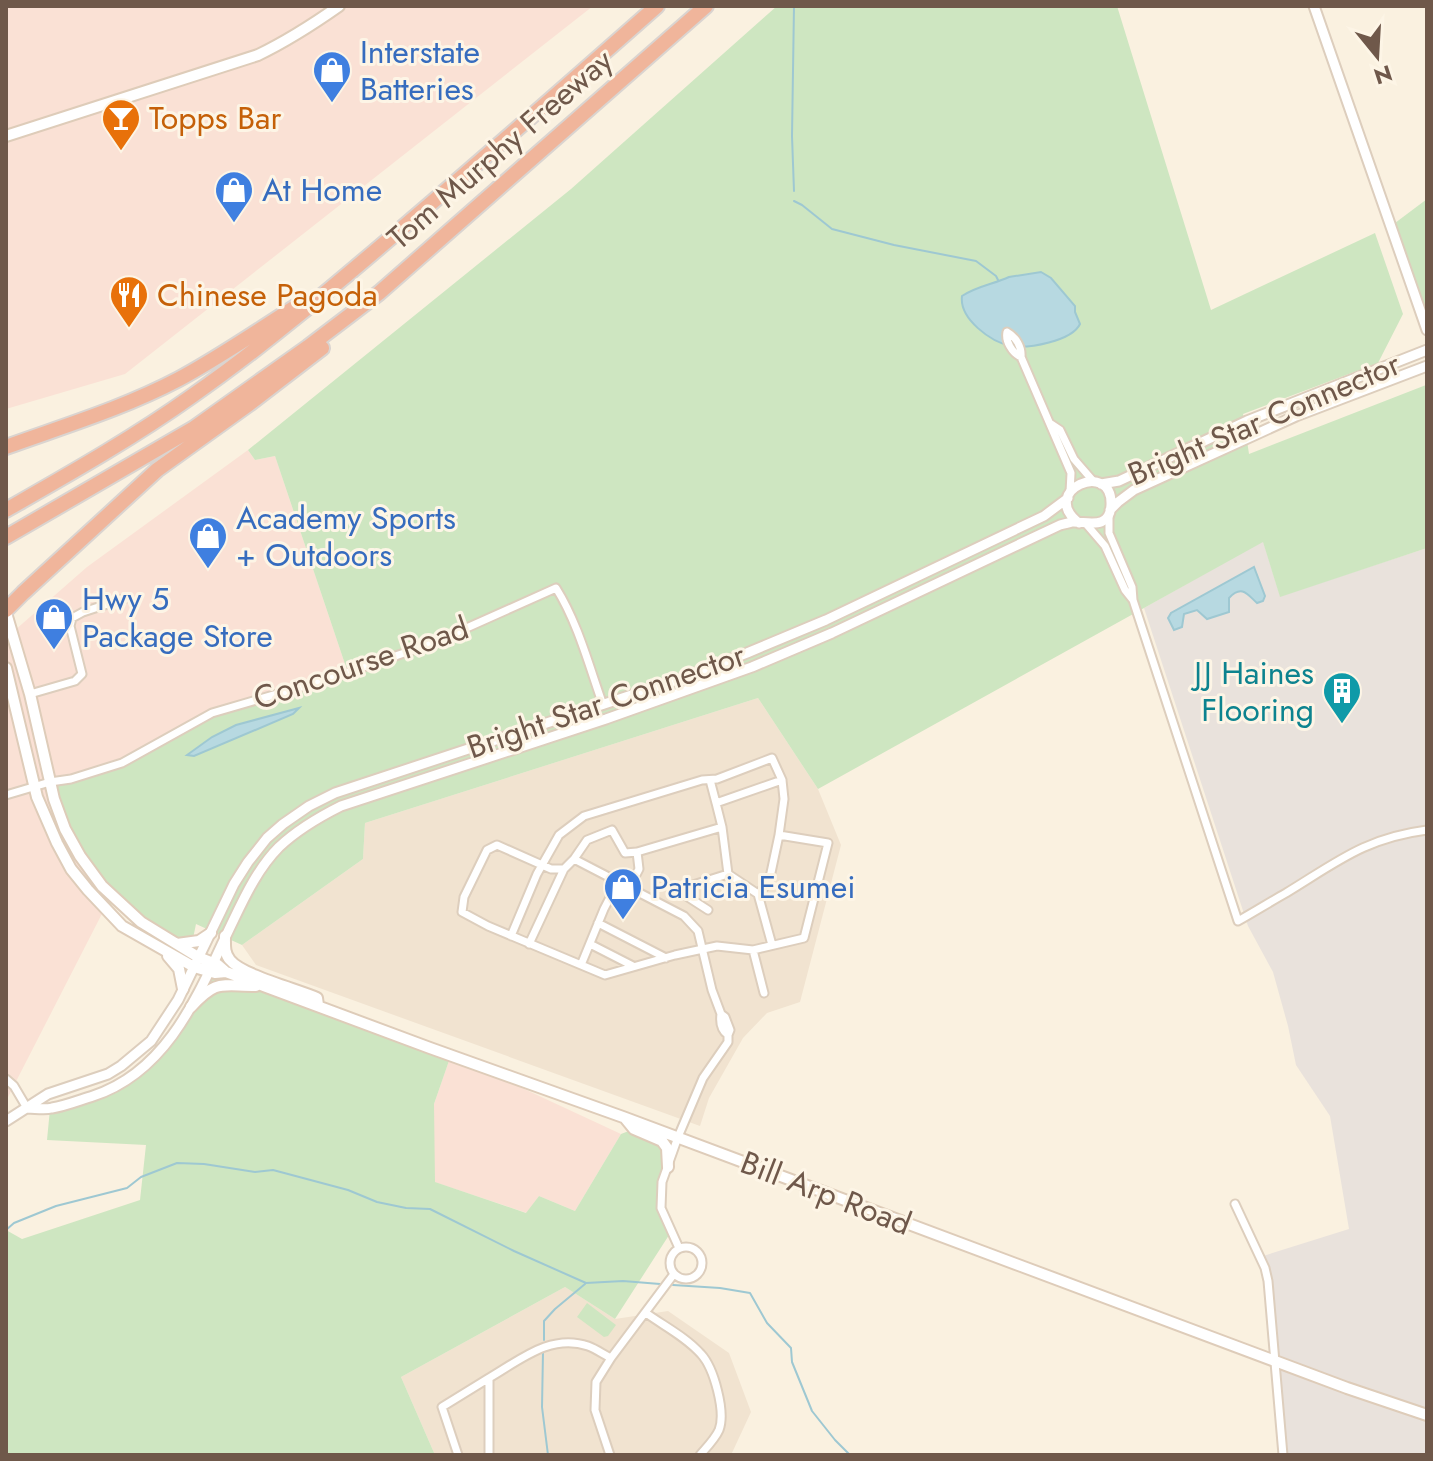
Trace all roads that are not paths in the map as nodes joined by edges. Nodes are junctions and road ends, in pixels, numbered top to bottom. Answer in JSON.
{"nodes":[{"id":1,"x":339,"y":6,"type":"edge"},
{"id":2,"x":657,"y":6,"type":"edge"},
{"id":3,"x":706,"y":6,"type":"edge"},
{"id":4,"x":1314,"y":6,"type":"edge"},
{"id":5,"x":6,"y":136,"type":"edge"},
{"id":6,"x":347,"y":276,"type":"junction"},
{"id":7,"x":379,"y":293,"type":"junction"},
{"id":8,"x":1003,"y":323,"type":"dead end"},
{"id":9,"x":1427,"y":330,"type":"edge"},
{"id":10,"x":1427,"y":350,"type":"edge"},
{"id":11,"x":1427,"y":366,"type":"edge"},
{"id":12,"x":1051,"y":424,"type":"junction"},
{"id":13,"x":6,"y":447,"type":"edge"},
{"id":14,"x":1098,"y":483,"type":"junction"},
{"id":15,"x":1069,"y":495,"type":"junction"},
{"id":16,"x":6,"y":510,"type":"edge"},
{"id":17,"x":1110,"y":511,"type":"junction"},
{"id":18,"x":1083,"y":524,"type":"junction"},
{"id":19,"x":6,"y":537,"type":"edge"},
{"id":20,"x":23,"y":593,"type":"junction"},
{"id":21,"x":6,"y":596,"type":"edge"},
{"id":22,"x":126,"y":598,"type":"dead end"},
{"id":23,"x":1133,"y":600,"type":"junction"},
{"id":24,"x":6,"y":612,"type":"edge"},
{"id":25,"x":6,"y":668,"type":"edge"},
{"id":26,"x":30,"y":694,"type":"junction"},
{"id":27,"x":603,"y":705,"type":"junction"},
{"id":28,"x":710,"y":780,"type":"junction"},
{"id":29,"x":782,"y":780,"type":"junction"},
{"id":30,"x":50,"y":782,"type":"junction"},
{"id":31,"x":35,"y":786,"type":"junction"},
{"id":32,"x":6,"y":795,"type":"edge"},
{"id":33,"x":716,"y":803,"type":"junction"},
{"id":34,"x":722,"y":827,"type":"junction"},
{"id":35,"x":1427,"y":830,"type":"edge"},
{"id":36,"x":779,"y":835,"type":"junction"},
{"id":37,"x":637,"y":852,"type":"junction"},
{"id":38,"x":574,"y":859,"type":"junction"},
{"id":39,"x":543,"y":865,"type":"junction"},
{"id":40,"x":564,"y":869,"type":"junction"},
{"id":41,"x":728,"y":874,"type":"junction"},
{"id":42,"x":618,"y":882,"type":"junction"},
{"id":43,"x":629,"y":888,"type":"junction"},
{"id":44,"x":758,"y":894,"type":"junction"},
{"id":45,"x":708,"y":910,"type":"dead end"},
{"id":46,"x":598,"y":923,"type":"junction"},
{"id":47,"x":211,"y":933,"type":"junction"},
{"id":48,"x":225,"y":936,"type":"junction"},
{"id":49,"x":511,"y":936,"type":"junction"},
{"id":50,"x":177,"y":944,"type":"junction"},
{"id":51,"x":529,"y":944,"type":"junction"},
{"id":52,"x":590,"y":944,"type":"junction"},
{"id":53,"x":772,"y":945,"type":"junction"},
{"id":54,"x":158,"y":946,"type":"junction"},
{"id":55,"x":702,"y":949,"type":"junction"},
{"id":56,"x":753,"y":950,"type":"junction"},
{"id":57,"x":666,"y":958,"type":"junction"},
{"id":58,"x":196,"y":962,"type":"junction"},
{"id":59,"x":581,"y":965,"type":"junction"},
{"id":60,"x":633,"y":966,"type":"junction"},
{"id":61,"x":210,"y":967,"type":"junction"},
{"id":62,"x":265,"y":986,"type":"junction"},
{"id":63,"x":183,"y":989,"type":"junction"},
{"id":64,"x":764,"y":993,"type":"dead end"},
{"id":65,"x":318,"y":1005,"type":"junction"},
{"id":66,"x":191,"y":1007,"type":"junction"},
{"id":67,"x":6,"y":1079,"type":"edge"},
{"id":68,"x":27,"y":1108,"type":"junction"},
{"id":69,"x":623,"y":1117,"type":"junction"},
{"id":70,"x":6,"y":1121,"type":"edge"},
{"id":71,"x":678,"y":1137,"type":"junction"},
{"id":72,"x":668,"y":1167,"type":"junction"},
{"id":73,"x":1235,"y":1204,"type":"dead end"},
{"id":74,"x":679,"y":1248,"type":"junction"},
{"id":75,"x":674,"y":1274,"type":"junction"},
{"id":76,"x":646,"y":1313,"type":"junction"},
{"id":77,"x":611,"y":1358,"type":"junction"},
{"id":78,"x":1275,"y":1361,"type":"junction"},
{"id":79,"x":489,"y":1378,"type":"junction"},
{"id":80,"x":1427,"y":1415,"type":"edge"},
{"id":81,"x":458,"y":1455,"type":"edge"},
{"id":82,"x":489,"y":1455,"type":"edge"},
{"id":83,"x":610,"y":1455,"type":"edge"},
{"id":84,"x":700,"y":1455,"type":"edge"},
{"id":85,"x":1283,"y":1455,"type":"edge"}],
"edges":[{"from":1,"to":5,"type":"main road"},
{"from":2,"to":6,"type":"highway","name":"Tom Murphy Freeway"},
{"from":3,"to":7,"type":"highway","name":"Tom Murphy Freeway"},
{"from":4,"to":9,"type":"street"},
{"from":6,"to":13,"type":"highway"},
{"from":6,"to":16,"type":"highway","name":"Tom Murphy Freeway"},
{"from":7,"to":19,"type":"highway","name":"Tom Murphy Freeway"},
{"from":7,"to":20,"type":"highway"},
{"from":8,"to":12,"type":"street"},
{"from":10,"to":14,"type":"street","name":"Bright Star Connector"},
{"from":11,"to":17,"type":"street","name":"Bright Star Connector"},
{"from":12,"to":14,"type":"street"},
{"from":12,"to":15,"type":"street"},
{"from":14,"to":15,"type":"street"},
{"from":14,"to":17,"type":"street"},
{"from":15,"to":18,"type":"street"},
{"from":15,"to":27,"type":"street","name":"Bright Star Connector"},
{"from":17,"to":18,"type":"street"},
{"from":17,"to":23,"type":"street"},
{"from":18,"to":23,"type":"street"},
{"from":18,"to":48,"type":"street","name":"Bright Star Connector"},
{"from":20,"to":21,"type":"highway"},
{"from":20,"to":24,"type":"highway"},
{"from":22,"to":26,"type":"street"},
{"from":23,"to":35,"type":"street"},
{"from":24,"to":26,"type":"main road","name":"Bill Arp Road"},
{"from":25,"to":31,"type":"main road","name":"Bill Arp Road"},
{"from":26,"to":30,"type":"main road","name":"Bill Arp Road"},
{"from":27,"to":30,"type":"street","name":"Concourse Road"},
{"from":27,"to":47,"type":"street","name":"Bright Star Connector"},
{"from":28,"to":29,"type":"street"},
{"from":28,"to":33,"type":"street"},
{"from":28,"to":39,"type":"street"},
{"from":29,"to":33,"type":"street"},
{"from":29,"to":36,"type":"street"},
{"from":30,"to":31,"type":"street"},
{"from":30,"to":50,"type":"main road","name":"Bill Arp Road"},
{"from":31,"to":32,"type":"street"},
{"from":31,"to":54,"type":"main road","name":"Bill Arp Road"},
{"from":33,"to":34,"type":"street"},
{"from":34,"to":37,"type":"street"},
{"from":34,"to":41,"type":"street"},
{"from":36,"to":44,"type":"street"},
{"from":36,"to":53,"type":"street"},
{"from":37,"to":38,"type":"street"},
{"from":37,"to":43,"type":"street"},
{"from":38,"to":40,"type":"street"},
{"from":38,"to":42,"type":"street"},
{"from":39,"to":40,"type":"street"},
{"from":39,"to":49,"type":"street"},
{"from":39,"to":49,"type":"street"},
{"from":40,"to":51,"type":"street"},
{"from":41,"to":44,"type":"street"},
{"from":41,"to":45,"type":"street"},
{"from":42,"to":43,"type":"street"},
{"from":42,"to":46,"type":"street"},
{"from":43,"to":55,"type":"street"},
{"from":44,"to":53,"type":"street"},
{"from":46,"to":52,"type":"street"},
{"from":46,"to":57,"type":"street"},
{"from":47,"to":50,"type":"main road"},
{"from":47,"to":58,"type":"street","name":"Bright Star Connector"},
{"from":48,"to":61,"type":"street","name":"Bright Star Connector"},
{"from":48,"to":65,"type":"main road"},
{"from":49,"to":51,"type":"street"},
{"from":50,"to":58,"type":"main road","name":"Bill Arp Road"},
{"from":51,"to":59,"type":"street"},
{"from":52,"to":59,"type":"street"},
{"from":52,"to":60,"type":"street"},
{"from":53,"to":56,"type":"street"},
{"from":54,"to":58,"type":"main road","name":"Bill Arp Road"},
{"from":54,"to":63,"type":"main road"},
{"from":55,"to":56,"type":"street"},
{"from":55,"to":57,"type":"street"},
{"from":55,"to":71,"type":"street"},
{"from":56,"to":64,"type":"street"},
{"from":57,"to":60,"type":"street"},
{"from":58,"to":61,"type":"main road","name":"Bill Arp Road"},
{"from":58,"to":63,"type":"street","name":"Bright Star Connector"},
{"from":59,"to":60,"type":"street"},
{"from":61,"to":62,"type":"main road","name":"Bill Arp Road"},
{"from":61,"to":66,"type":"street","name":"Bright Star Connector"},
{"from":62,"to":65,"type":"main road","name":"Bill Arp Road"},
{"from":62,"to":66,"type":"main road"},
{"from":63,"to":68,"type":"street","name":"Bright Star Connector"},
{"from":65,"to":69,"type":"main road","name":"Bill Arp Road"},
{"from":66,"to":68,"type":"street","name":"Bright Star Connector"},
{"from":67,"to":68,"type":"street"},
{"from":68,"to":70,"type":"street","name":"Bright Star Connector"},
{"from":69,"to":71,"type":"main road","name":"Bill Arp Road"},
{"from":69,"to":72,"type":"main road"},
{"from":71,"to":72,"type":"street"},
{"from":71,"to":78,"type":"main road","name":"Bill Arp Road"},
{"from":72,"to":74,"type":"street"},
{"from":73,"to":78,"type":"street"},
{"from":74,"to":75,"type":"street"},
{"from":74,"to":75,"type":"street"},
{"from":75,"to":76,"type":"street"},
{"from":76,"to":77,"type":"street"},
{"from":76,"to":84,"type":"street"},
{"from":77,"to":79,"type":"street"},
{"from":77,"to":83,"type":"street"},
{"from":78,"to":80,"type":"main road","name":"Bill Arp Road"},
{"from":78,"to":85,"type":"street"},
{"from":79,"to":81,"type":"street"},
{"from":79,"to":82,"type":"street"}]}
